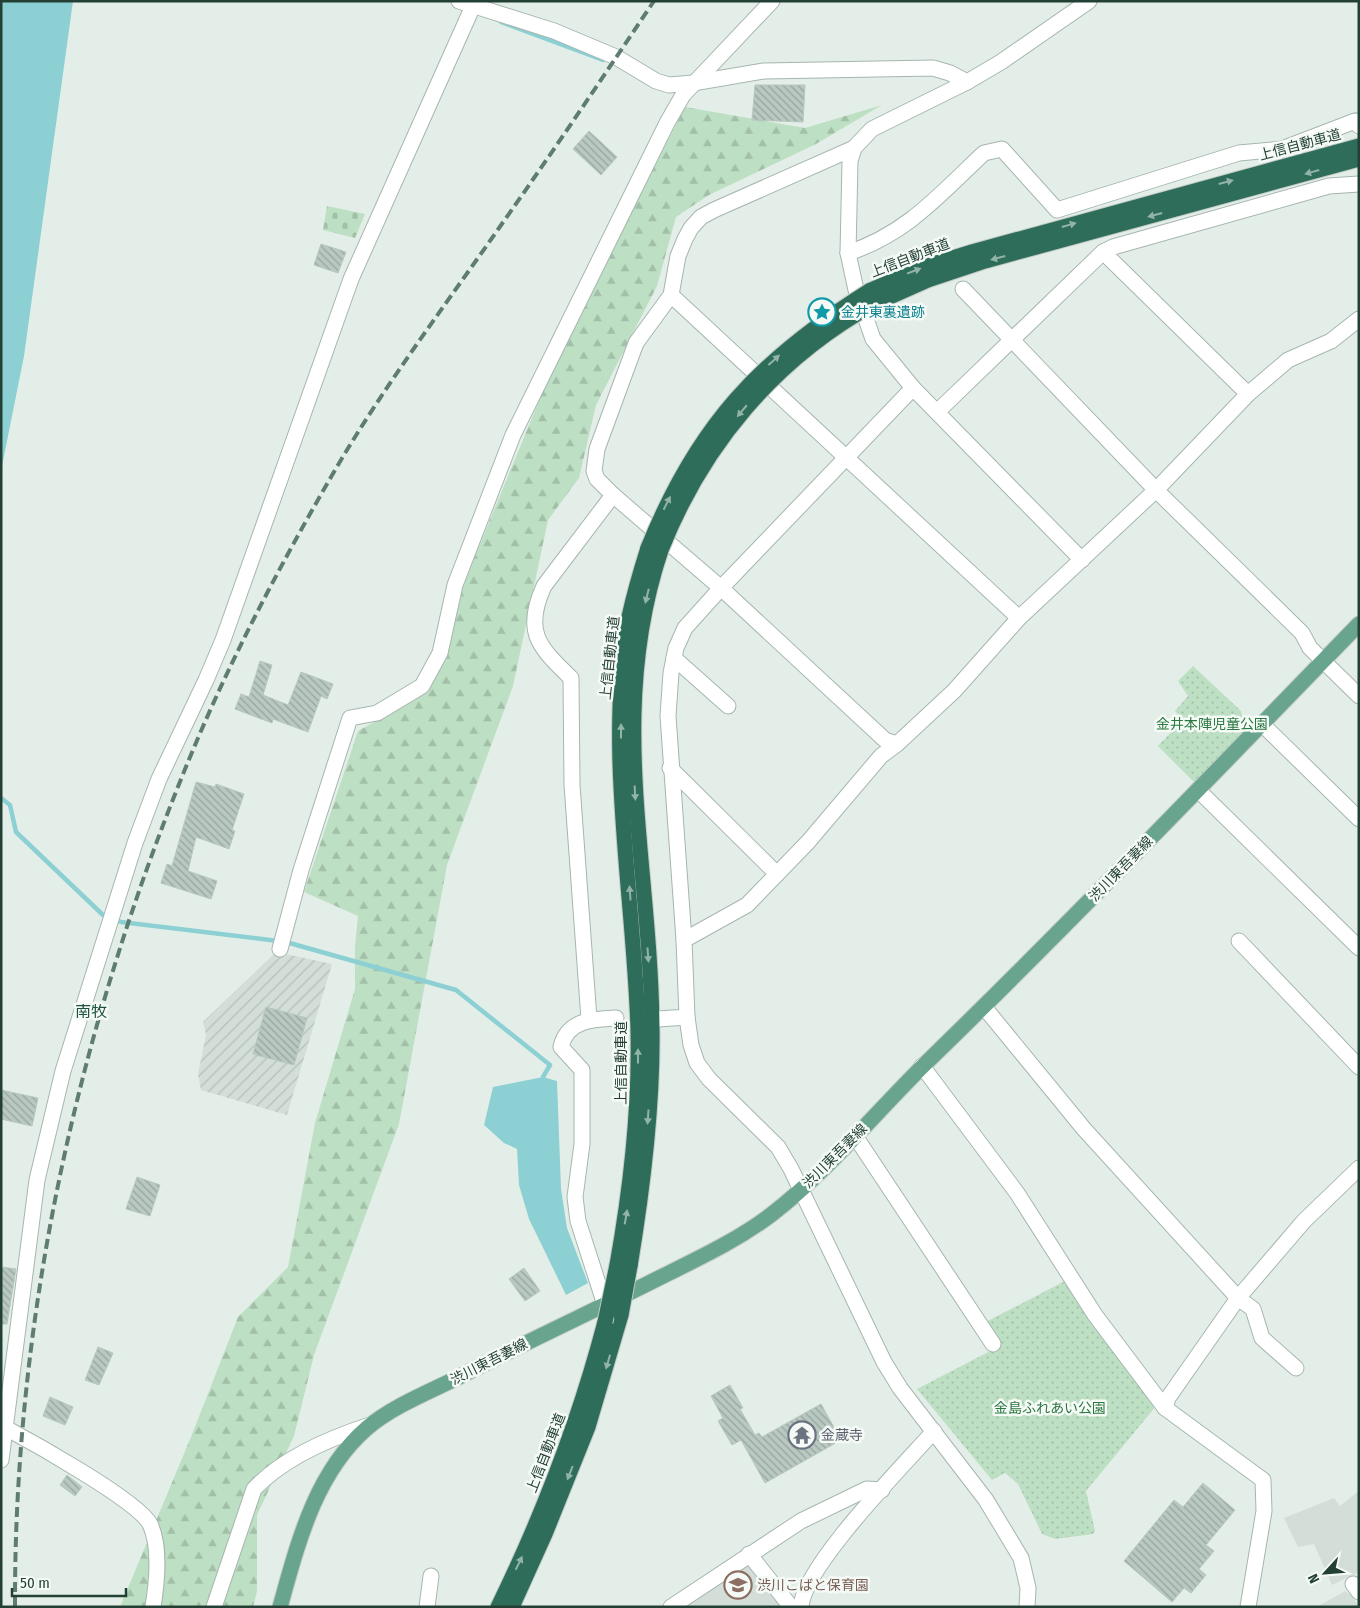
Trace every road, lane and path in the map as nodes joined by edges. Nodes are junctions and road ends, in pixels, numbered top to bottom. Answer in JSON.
{"nodes":[{"id":1,"x":772,"y":1,"type":"edge"},
{"id":2,"x":1089,"y":1,"type":"edge"},
{"id":3,"x":466,"y":4,"type":"edge"},
{"id":4,"x":967,"y":82,"type":"junction"},
{"id":5,"x":693,"y":83,"type":"junction"},
{"id":6,"x":1359,"y":126,"type":"edge"},
{"id":7,"x":1359,"y":146,"type":"edge"},
{"id":8,"x":854,"y":148,"type":"junction"},
{"id":9,"x":1359,"y":159,"type":"edge"},
{"id":10,"x":1359,"y":184,"type":"edge"},
{"id":11,"x":1103,"y":252,"type":"junction"},
{"id":12,"x":848,"y":253,"type":"junction"},
{"id":13,"x":963,"y":289,"type":"dead end"},
{"id":14,"x":671,"y":295,"type":"junction"},
{"id":15,"x":872,"y":298,"type":"junction"},
{"id":16,"x":1359,"y":319,"type":"edge"},
{"id":17,"x":1014,"y":340,"type":"junction"},
{"id":18,"x":913,"y":388,"type":"junction"},
{"id":19,"x":1248,"y":394,"type":"junction"},
{"id":20,"x":937,"y":412,"type":"junction"},
{"id":21,"x":845,"y":458,"type":"junction"},
{"id":22,"x":1156,"y":490,"type":"junction"},
{"id":23,"x":613,"y":495,"type":"junction"},
{"id":24,"x":1082,"y":560,"type":"junction"},
{"id":25,"x":721,"y":588,"type":"junction"},
{"id":26,"x":1018,"y":618,"type":"junction"},
{"id":27,"x":1359,"y":624,"type":"edge"},
{"id":28,"x":674,"y":658,"type":"junction"},
{"id":29,"x":1323,"y":661,"type":"junction"},
{"id":30,"x":1359,"y":696,"type":"edge"},
{"id":31,"x":728,"y":706,"type":"dead end"},
{"id":32,"x":1262,"y":724,"type":"junction"},
{"id":33,"x":897,"y":744,"type":"junction"},
{"id":34,"x":670,"y":768,"type":"junction"},
{"id":35,"x":1198,"y":790,"type":"junction"},
{"id":36,"x":1359,"y":819,"type":"edge"},
{"id":37,"x":777,"y":874,"type":"junction"},
{"id":38,"x":684,"y":940,"type":"junction"},
{"id":39,"x":1239,"y":941,"type":"dead end"},
{"id":40,"x":1359,"y":948,"type":"edge"},
{"id":41,"x":280,"y":949,"type":"dead end"},
{"id":42,"x":984,"y":1007,"type":"junction"},
{"id":43,"x":687,"y":1016,"type":"junction"},
{"id":44,"x":616,"y":1018,"type":"dead end"},
{"id":45,"x":658,"y":1018,"type":"dead end"},
{"id":46,"x":589,"y":1019,"type":"junction"},
{"id":47,"x":922,"y":1066,"type":"junction"},
{"id":48,"x":1359,"y":1067,"type":"edge"},
{"id":49,"x":856,"y":1136,"type":"junction"},
{"id":50,"x":1359,"y":1168,"type":"edge"},
{"id":51,"x":802,"y":1190,"type":"junction"},
{"id":52,"x":1238,"y":1298,"type":"junction"},
{"id":53,"x":605,"y":1305,"type":"junction"},
{"id":54,"x":993,"y":1344,"type":"dead end"},
{"id":55,"x":1296,"y":1368,"type":"dead end"},
{"id":56,"x":1165,"y":1408,"type":"junction"},
{"id":57,"x":370,"y":1425,"type":"junction"},
{"id":58,"x":4,"y":1426,"type":"junction"},
{"id":59,"x":582,"y":1426,"type":"junction"},
{"id":60,"x":934,"y":1431,"type":"junction"},
{"id":61,"x":1,"y":1460,"type":"edge"},
{"id":62,"x":882,"y":1490,"type":"junction"},
{"id":63,"x":749,"y":1554,"type":"junction"},
{"id":64,"x":431,"y":1576,"type":"dead end"},
{"id":65,"x":153,"y":1607,"type":"edge"},
{"id":66,"x":214,"y":1607,"type":"edge"},
{"id":67,"x":280,"y":1607,"type":"edge"},
{"id":68,"x":428,"y":1607,"type":"edge"},
{"id":69,"x":498,"y":1607,"type":"edge"},
{"id":70,"x":512,"y":1607,"type":"edge"},
{"id":71,"x":670,"y":1607,"type":"edge"},
{"id":72,"x":791,"y":1607,"type":"edge"},
{"id":73,"x":801,"y":1607,"type":"edge"},
{"id":74,"x":1027,"y":1607,"type":"edge"},
{"id":75,"x":1248,"y":1607,"type":"edge"}],
"edges":[{"from":1,"to":5,"type":"street"},
{"from":2,"to":4,"type":"street"},
{"from":3,"to":5,"type":"street"},
{"from":3,"to":58,"type":"street"},
{"from":4,"to":5,"type":"street"},
{"from":4,"to":8,"type":"street"},
{"from":5,"to":41,"type":"street"},
{"from":6,"to":12,"type":"street"},
{"from":15,"to":7,"type":"highway","name":"上信自動車道","one_way":true},
{"from":8,"to":12,"type":"street"},
{"from":8,"to":14,"type":"street"},
{"from":9,"to":15,"type":"highway","name":"上信自動車道","one_way":true},
{"from":10,"to":11,"type":"street"},
{"from":11,"to":17,"type":"street"},
{"from":11,"to":19,"type":"street"},
{"from":12,"to":18,"type":"street"},
{"from":13,"to":17,"type":"street"},
{"from":14,"to":21,"type":"street"},
{"from":14,"to":23,"type":"street"},
{"from":15,"to":59,"type":"highway","name":"上信自動車道","bridge":true},
{"from":16,"to":19,"type":"street"},
{"from":17,"to":20,"type":"street"},
{"from":17,"to":22,"type":"street"},
{"from":18,"to":20,"type":"street"},
{"from":18,"to":21,"type":"street"},
{"from":19,"to":22,"type":"street"},
{"from":20,"to":24,"type":"street"},
{"from":21,"to":25,"type":"street"},
{"from":21,"to":26,"type":"street"},
{"from":22,"to":24,"type":"street"},
{"from":22,"to":29,"type":"street"},
{"from":23,"to":25,"type":"street"},
{"from":23,"to":46,"type":"street"},
{"from":24,"to":26,"type":"street"},
{"from":25,"to":28,"type":"street"},
{"from":25,"to":33,"type":"street"},
{"from":26,"to":33,"type":"street"},
{"from":27,"to":29,"type":"main road","name":"渋川東吾妻線"},
{"from":28,"to":31,"type":"street"},
{"from":28,"to":34,"type":"street"},
{"from":29,"to":30,"type":"street"},
{"from":29,"to":32,"type":"main road","name":"渋川東吾妻線"},
{"from":32,"to":35,"type":"main road","name":"渋川東吾妻線"},
{"from":32,"to":36,"type":"street"},
{"from":33,"to":37,"type":"street"},
{"from":34,"to":37,"type":"street"},
{"from":34,"to":38,"type":"street"},
{"from":35,"to":40,"type":"street"},
{"from":35,"to":42,"type":"main road","name":"渋川東吾妻線"},
{"from":37,"to":38,"type":"street"},
{"from":38,"to":43,"type":"street"},
{"from":39,"to":48,"type":"street"},
{"from":42,"to":47,"type":"main road","name":"渋川東吾妻線"},
{"from":42,"to":52,"type":"street"},
{"from":43,"to":45,"type":"street"},
{"from":43,"to":51,"type":"street"},
{"from":44,"to":46,"type":"street"},
{"from":46,"to":53,"type":"street"},
{"from":47,"to":49,"type":"main road","name":"渋川東吾妻線"},
{"from":47,"to":56,"type":"street"},
{"from":49,"to":51,"type":"main road","name":"渋川東吾妻線"},
{"from":49,"to":54,"type":"street"},
{"from":50,"to":52,"type":"street"},
{"from":51,"to":53,"type":"main road","name":"渋川東吾妻線"},
{"from":51,"to":60,"type":"street"},
{"from":52,"to":55,"type":"street"},
{"from":52,"to":56,"type":"street"},
{"from":53,"to":57,"type":"main road","name":"渋川東吾妻線"},
{"from":56,"to":75,"type":"street"},
{"from":57,"to":66,"type":"street"},
{"from":57,"to":67,"type":"main road","name":"渋川東吾妻線"},
{"from":58,"to":61,"type":"street"},
{"from":58,"to":65,"type":"street"},
{"from":69,"to":59,"type":"highway","name":"上信自動車道","one_way":true},
{"from":59,"to":70,"type":"highway","name":"上信自動車道","one_way":true},
{"from":60,"to":62,"type":"street"},
{"from":60,"to":74,"type":"street"},
{"from":62,"to":63,"type":"street"},
{"from":62,"to":73,"type":"street"},
{"from":63,"to":71,"type":"street"},
{"from":63,"to":72,"type":"street"},
{"from":64,"to":68,"type":"street"}]}
